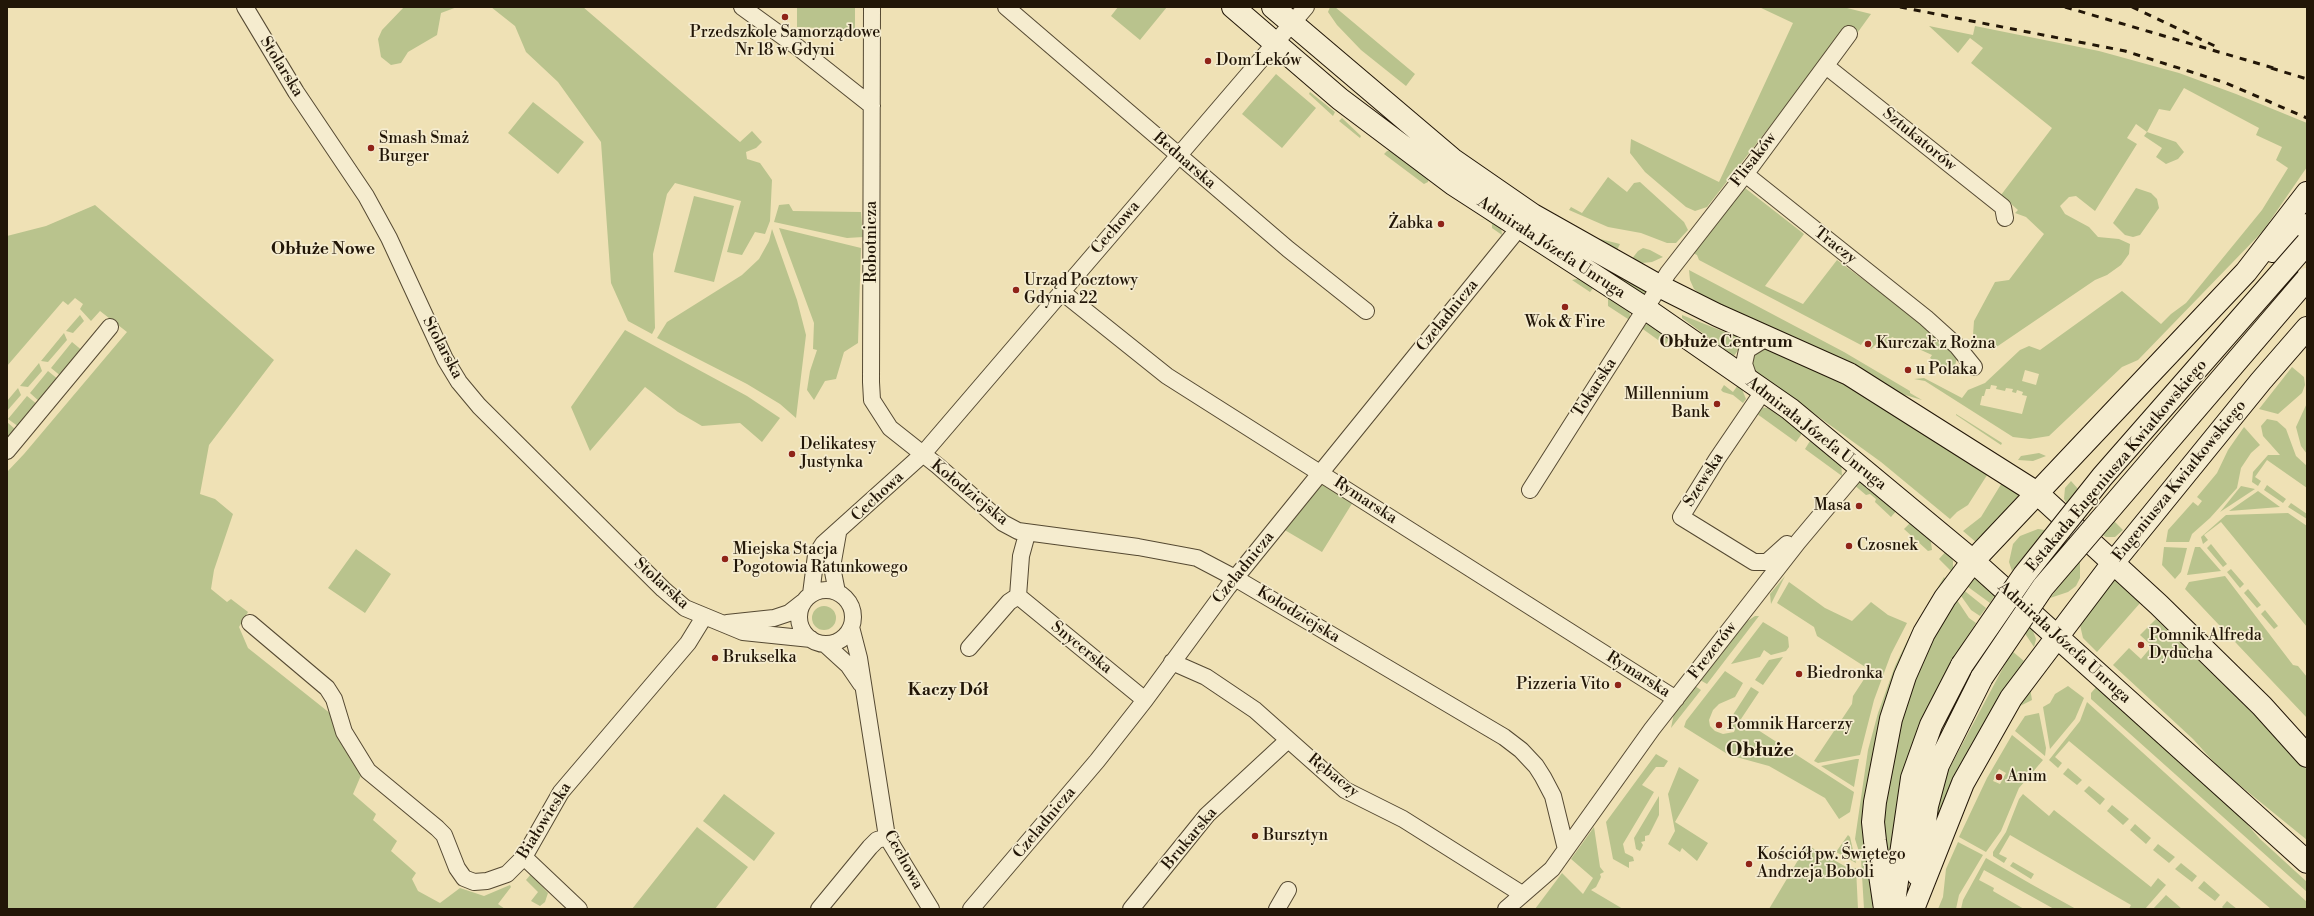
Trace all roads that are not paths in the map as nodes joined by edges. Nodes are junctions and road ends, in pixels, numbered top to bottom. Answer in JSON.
{"nodes":[{"id":1,"x":245,"y":7,"type":"edge"},
{"id":2,"x":742,"y":7,"type":"edge"},
{"id":3,"x":872,"y":7,"type":"edge"},
{"id":4,"x":1006,"y":7,"type":"edge"},
{"id":5,"x":1234,"y":7,"type":"edge"},
{"id":6,"x":1273,"y":7,"type":"edge"},
{"id":7,"x":1299,"y":15,"type":"edge"},
{"id":8,"x":1849,"y":34,"type":"dead end"},
{"id":9,"x":1275,"y":44,"type":"junction"},
{"id":10,"x":1826,"y":66,"type":"junction"},
{"id":11,"x":872,"y":106,"type":"junction"},
{"id":12,"x":1178,"y":156,"type":"junction"},
{"id":13,"x":1744,"y":173,"type":"junction"},
{"id":14,"x":2307,"y":193,"type":"edge"},
{"id":15,"x":2005,"y":218,"type":"dead end"},
{"id":16,"x":2307,"y":225,"type":"edge"},
{"id":17,"x":1519,"y":228,"type":"junction"},
{"id":18,"x":2307,"y":243,"type":"edge"},
{"id":19,"x":2246,"y":272,"type":"junction"},
{"id":20,"x":2307,"y":279,"type":"edge"},
{"id":21,"x":1659,"y":286,"type":"junction"},
{"id":22,"x":1062,"y":292,"type":"junction"},
{"id":23,"x":1646,"y":309,"type":"junction"},
{"id":24,"x":1366,"y":311,"type":"dead end"},
{"id":25,"x":2307,"y":313,"type":"edge"},
{"id":26,"x":110,"y":327,"type":"dead end"},
{"id":27,"x":2307,"y":328,"type":"edge"},
{"id":28,"x":1768,"y":337,"type":"junction"},
{"id":29,"x":1974,"y":367,"type":"dead end"},
{"id":30,"x":2261,"y":381,"type":"junction"},
{"id":31,"x":1757,"y":386,"type":"junction"},
{"id":32,"x":7,"y":452,"type":"edge"},
{"id":33,"x":922,"y":455,"type":"junction"},
{"id":34,"x":1861,"y":468,"type":"junction"},
{"id":35,"x":1321,"y":473,"type":"junction"},
{"id":36,"x":1530,"y":490,"type":"dead end"},
{"id":37,"x":2037,"y":493,"type":"junction"},
{"id":38,"x":838,"y":533,"type":"junction"},
{"id":39,"x":1027,"y":534,"type":"junction"},
{"id":40,"x":1798,"y":542,"type":"junction"},
{"id":41,"x":1973,"y":561,"type":"junction"},
{"id":42,"x":2114,"y":563,"type":"junction"},
{"id":43,"x":1235,"y":578,"type":"junction"},
{"id":44,"x":837,"y":592,"type":"junction"},
{"id":45,"x":1018,"y":596,"type":"junction"},
{"id":46,"x":807,"y":598,"type":"junction"},
{"id":47,"x":711,"y":620,"type":"junction"},
{"id":48,"x":250,"y":623,"type":"dead end"},
{"id":49,"x":851,"y":627,"type":"junction"},
{"id":50,"x":2056,"y":637,"type":"junction"},
{"id":51,"x":818,"y":642,"type":"junction"},
{"id":52,"x":969,"y":648,"type":"dead end"},
{"id":53,"x":1172,"y":662,"type":"junction"},
{"id":54,"x":864,"y":690,"type":"junction"},
{"id":55,"x":1676,"y":699,"type":"junction"},
{"id":56,"x":1145,"y":700,"type":"junction"},
{"id":57,"x":1288,"y":740,"type":"junction"},
{"id":58,"x":2307,"y":756,"type":"edge"},
{"id":59,"x":887,"y":836,"type":"junction"},
{"id":60,"x":1566,"y":849,"type":"junction"},
{"id":61,"x":524,"y":858,"type":"junction"},
{"id":62,"x":2307,"y":862,"type":"edge"},
{"id":63,"x":1288,"y":890,"type":"dead end"},
{"id":64,"x":1522,"y":894,"type":"junction"},
{"id":65,"x":580,"y":909,"type":"edge"},
{"id":66,"x":819,"y":909,"type":"edge"},
{"id":67,"x":931,"y":909,"type":"edge"},
{"id":68,"x":971,"y":909,"type":"edge"},
{"id":69,"x":1131,"y":909,"type":"edge"},
{"id":70,"x":1277,"y":909,"type":"edge"},
{"id":71,"x":1506,"y":909,"type":"edge"},
{"id":72,"x":1885,"y":909,"type":"edge"},
{"id":73,"x":1893,"y":909,"type":"edge"},
{"id":74,"x":1913,"y":909,"type":"edge"}],
"edges":[{"from":1,"to":47,"type":"street","name":"Stolarska"},
{"from":2,"to":11,"type":"street"},
{"from":3,"to":11,"type":"street","name":"Robotnicza"},
{"from":4,"to":12,"type":"street","name":"Bednarska"},
{"from":5,"to":9,"type":"main road","name":"Admirała Józefa Unruga"},
{"from":6,"to":7,"type":"main road","name":"Admirała Józefa Unruga"},
{"from":7,"to":9,"type":"street","name":"Cechowa"},
{"from":7,"to":21,"type":"main road","name":"Admirała Józefa Unruga"},
{"from":8,"to":10,"type":"street","name":"Flisaków"},
{"from":9,"to":12,"type":"street","name":"Cechowa"},
{"from":9,"to":17,"type":"main road","name":"Admirała Józefa Unruga"},
{"from":10,"to":13,"type":"street","name":"Flisaków"},
{"from":10,"to":15,"type":"street","name":"Sztukatorów"},
{"from":11,"to":33,"type":"street","name":"Robotnicza"},
{"from":12,"to":22,"type":"street","name":"Cechowa"},
{"from":12,"to":24,"type":"street","name":"Bednarska"},
{"from":13,"to":21,"type":"street","name":"Flisaków"},
{"from":13,"to":29,"type":"street","name":"Traczy"},
{"from":14,"to":19,"type":"main road"},
{"from":16,"to":19,"type":"main road"},
{"from":17,"to":23,"type":"main road","name":"Admirała Józefa Unruga"},
{"from":17,"to":35,"type":"street","name":"Czeladnicza"},
{"from":18,"to":73,"type":"main road","name":"Estakada Eugeniusza Kwiatkowskiego","bridge":true},
{"from":19,"to":37,"type":"main road"},
{"from":20,"to":74,"type":"main road","name":"Estakada Eugeniusza Kwiatkowskiego","bridge":true},
{"from":21,"to":23,"type":"street","name":"Tokarska"},
{"from":21,"to":28,"type":"main road","name":"Admirała Józefa Unruga"},
{"from":22,"to":33,"type":"street","name":"Cechowa"},
{"from":22,"to":35,"type":"street","name":"Rymarska"},
{"from":23,"to":31,"type":"main road","name":"Admirała Józefa Unruga"},
{"from":23,"to":36,"type":"street","name":"Tokarska"},
{"from":25,"to":30,"type":"main road"},
{"from":26,"to":32,"type":"street"},
{"from":27,"to":30,"type":"main road","name":"Eugeniusza Kwiatkowskiego"},
{"from":28,"to":31,"type":"street"},
{"from":28,"to":37,"type":"main road","name":"Admirała Józefa Unruga"},
{"from":30,"to":42,"type":"main road","name":"Eugeniusza Kwiatkowskiego"},
{"from":31,"to":34,"type":"main road","name":"Admirała Józefa Unruga"},
{"from":31,"to":40,"type":"street","name":"Szewska"},
{"from":33,"to":38,"type":"street","name":"Cechowa"},
{"from":33,"to":39,"type":"street","name":"Kołodziejska"},
{"from":34,"to":40,"type":"street","name":"Frezerów"},
{"from":34,"to":41,"type":"main road","name":"Admirała Józefa Unruga"},
{"from":35,"to":43,"type":"street","name":"Czeladnicza"},
{"from":35,"to":55,"type":"street","name":"Rymarska"},
{"from":37,"to":41,"type":"main road"},
{"from":37,"to":42,"type":"main road","name":"Admirała Józefa Unruga"},
{"from":38,"to":44,"type":"street","name":"Cechowa"},
{"from":38,"to":46,"type":"street","name":"Cechowa"},
{"from":39,"to":43,"type":"street","name":"Kołodziejska"},
{"from":39,"to":45,"type":"street"},
{"from":40,"to":55,"type":"street","name":"Frezerów"},
{"from":41,"to":50,"type":"main road","name":"Admirała Józefa Unruga"},
{"from":41,"to":72,"type":"main road"},
{"from":42,"to":50,"type":"main road","name":"Eugeniusza Kwiatkowskiego"},
{"from":42,"to":58,"type":"main road","name":"Admirała Józefa Unruga"},
{"from":43,"to":53,"type":"street","name":"Czeladnicza"},
{"from":43,"to":60,"type":"street","name":"Kołodziejska"},
{"from":44,"to":46,"type":"street"},
{"from":44,"to":49,"type":"street"},
{"from":45,"to":52,"type":"street"},
{"from":45,"to":56,"type":"street","name":"Snycerska"},
{"from":46,"to":47,"type":"street"},
{"from":46,"to":51,"type":"street"},
{"from":47,"to":51,"type":"street","name":"Stolarska"},
{"from":47,"to":61,"type":"street","name":"Białowieska"},
{"from":48,"to":61,"type":"street","name":"Białowieska"},
{"from":49,"to":51,"type":"street"},
{"from":49,"to":54,"type":"street","name":"Cechowa"},
{"from":50,"to":62,"type":"main road","name":"Admirała Józefa Unruga"},
{"from":50,"to":74,"type":"main road","name":"Eugeniusza Kwiatkowskiego"},
{"from":51,"to":54,"type":"street","name":"Cechowa"},
{"from":53,"to":56,"type":"street","name":"Czeladnicza"},
{"from":53,"to":57,"type":"street","name":"Rębaczy"},
{"from":54,"to":59,"type":"street","name":"Cechowa"},
{"from":55,"to":60,"type":"street","name":"Frezerów"},
{"from":56,"to":68,"type":"street","name":"Czeladnicza"},
{"from":57,"to":64,"type":"street","name":"Rębaczy"},
{"from":57,"to":69,"type":"street","name":"Brukarska"},
{"from":59,"to":66,"type":"street"},
{"from":59,"to":67,"type":"street","name":"Cechowa"},
{"from":60,"to":64,"type":"street","name":"Frezerów"},
{"from":61,"to":65,"type":"street"},
{"from":63,"to":70,"type":"street"},
{"from":64,"to":71,"type":"street","name":"Frezerów"}]}
